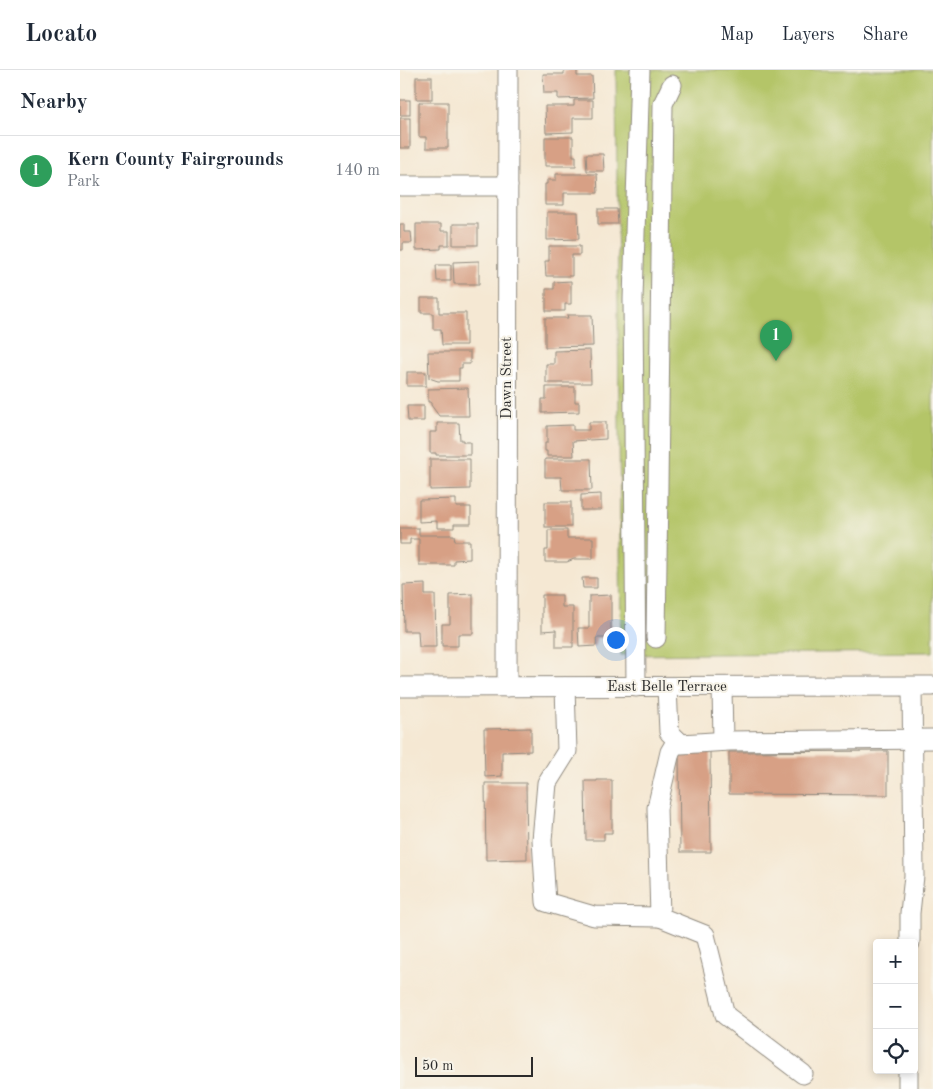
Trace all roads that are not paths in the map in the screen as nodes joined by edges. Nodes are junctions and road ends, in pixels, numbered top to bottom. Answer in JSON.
{"nodes":[{"id":1,"x":508,"y":70,"type":"edge"},
{"id":2,"x":640,"y":70,"type":"edge"},
{"id":3,"x":672,"y":84,"type":"dead end"},
{"id":4,"x":400,"y":186,"type":"edge"},
{"id":5,"x":508,"y":186,"type":"junction"},
{"id":6,"x":656,"y":638,"type":"dead end"},
{"id":7,"x":667,"y":686,"type":"junction"},
{"id":8,"x":722,"y":686,"type":"junction"},
{"id":9,"x":912,"y":686,"type":"junction"},
{"id":10,"x":933,"y":686,"type":"edge"},
{"id":11,"x":400,"y":687,"type":"edge"},
{"id":12,"x":507,"y":687,"type":"junction"},
{"id":13,"x":565,"y":687,"type":"junction"},
{"id":14,"x":636,"y":687,"type":"junction"},
{"id":15,"x":912,"y":739,"type":"junction"},
{"id":16,"x":933,"y":739,"type":"edge"},
{"id":17,"x":677,"y":740,"type":"junction"},
{"id":18,"x":723,"y":741,"type":"junction"},
{"id":19,"x":660,"y":918,"type":"junction"},
{"id":20,"x":910,"y":939,"type":"edge"},
{"id":21,"x":803,"y":1074,"type":"dead end"},
{"id":22,"x":908,"y":1074,"type":"edge"},
{"id":23,"x":908,"y":1089,"type":"edge"}],
"edges":[{"from":1,"to":5,"type":"street","name":"Dawn Street"},
{"from":2,"to":14,"type":"street"},
{"from":3,"to":6,"type":"street"},
{"from":4,"to":5,"type":"street"},
{"from":5,"to":12,"type":"street","name":"Dawn Street"},
{"from":7,"to":8,"type":"street","name":"East Belle Terrace"},
{"from":7,"to":14,"type":"street","name":"East Belle Terrace"},
{"from":7,"to":17,"type":"street"},
{"from":8,"to":9,"type":"street","name":"East Belle Terrace"},
{"from":8,"to":18,"type":"street"},
{"from":9,"to":10,"type":"street","name":"East Belle Terrace"},
{"from":9,"to":15,"type":"street"},
{"from":11,"to":12,"type":"street","name":"East Belle Terrace"},
{"from":12,"to":13,"type":"street","name":"East Belle Terrace"},
{"from":13,"to":14,"type":"street","name":"East Belle Terrace"},
{"from":13,"to":19,"type":"street"},
{"from":15,"to":16,"type":"street"},
{"from":15,"to":18,"type":"street"},
{"from":15,"to":20,"type":"street"},
{"from":17,"to":18,"type":"street"},
{"from":17,"to":19,"type":"street"},
{"from":19,"to":21,"type":"street"},
{"from":22,"to":23,"type":"street"}]}
